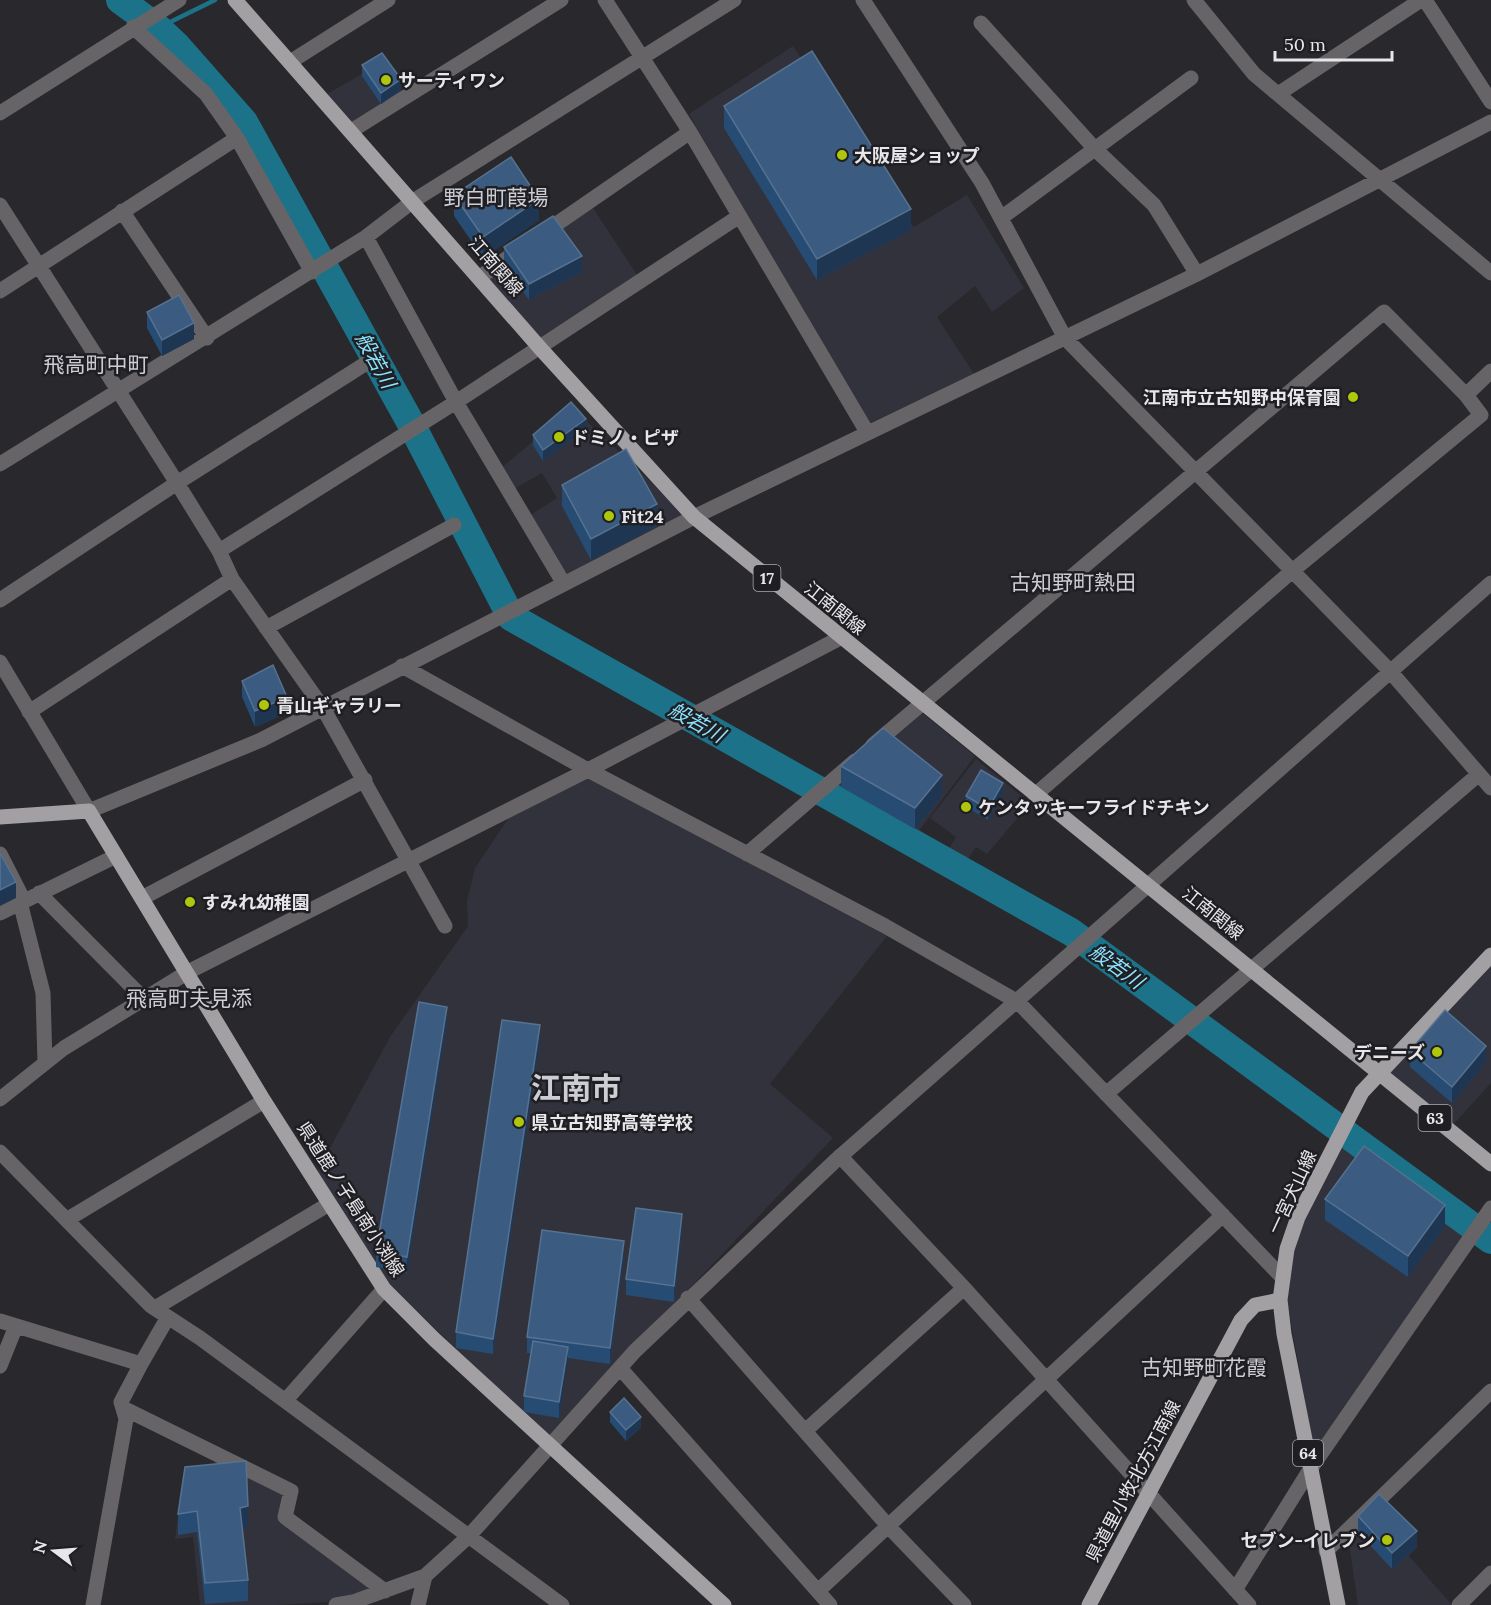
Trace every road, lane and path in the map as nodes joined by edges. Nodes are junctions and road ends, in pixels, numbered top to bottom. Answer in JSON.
{"nodes":[{"id":1,"x":179,"y":0,"type":"edge"},
{"id":2,"x":235,"y":0,"type":"edge"},
{"id":3,"x":388,"y":0,"type":"edge"},
{"id":4,"x":561,"y":0,"type":"edge"},
{"id":5,"x":605,"y":0,"type":"edge"},
{"id":6,"x":734,"y":0,"type":"edge"},
{"id":7,"x":863,"y":0,"type":"edge"},
{"id":8,"x":1194,"y":0,"type":"edge"},
{"id":9,"x":1423,"y":0,"type":"edge"},
{"id":10,"x":981,"y":23,"type":"dead end"},
{"id":11,"x":134,"y":27,"type":"junction"},
{"id":12,"x":642,"y":58,"type":"junction"},
{"id":13,"x":290,"y":62,"type":"junction"},
{"id":14,"x":1191,"y":78,"type":"dead end"},
{"id":15,"x":1278,"y":94,"type":"junction"},
{"id":16,"x":1491,"y":102,"type":"edge"},
{"id":17,"x":0,"y":113,"type":"edge"},
{"id":18,"x":1491,"y":122,"type":"edge"},
{"id":19,"x":351,"y":131,"type":"junction"},
{"id":20,"x":690,"y":132,"type":"junction"},
{"id":21,"x":237,"y":138,"type":"junction"},
{"id":22,"x":1095,"y":149,"type":"junction"},
{"id":23,"x":1383,"y":181,"type":"junction"},
{"id":24,"x":413,"y":201,"type":"junction"},
{"id":25,"x":0,"y":205,"type":"edge"},
{"id":26,"x":122,"y":211,"type":"junction"},
{"id":27,"x":738,"y":217,"type":"junction"},
{"id":28,"x":1001,"y":218,"type":"junction"},
{"id":29,"x":366,"y":237,"type":"junction"},
{"id":30,"x":38,"y":267,"type":"junction"},
{"id":31,"x":312,"y":272,"type":"junction"},
{"id":32,"x":1491,"y":273,"type":"edge"},
{"id":33,"x":1197,"y":274,"type":"junction"},
{"id":34,"x":480,"y":277,"type":"junction"},
{"id":35,"x":0,"y":291,"type":"edge"},
{"id":36,"x":207,"y":338,"type":"junction"},
{"id":37,"x":1065,"y":338,"type":"junction"},
{"id":38,"x":540,"y":348,"type":"junction"},
{"id":39,"x":365,"y":364,"type":"dead end"},
{"id":40,"x":1491,"y":371,"type":"edge"},
{"id":41,"x":118,"y":392,"type":"junction"},
{"id":42,"x":1466,"y":395,"type":"junction"},
{"id":43,"x":456,"y":402,"type":"junction"},
{"id":44,"x":867,"y":432,"type":"junction"},
{"id":45,"x":0,"y":464,"type":"edge"},
{"id":46,"x":1193,"y":472,"type":"junction"},
{"id":47,"x":177,"y":483,"type":"junction"},
{"id":48,"x":694,"y":517,"type":"junction"},
{"id":49,"x":454,"y":525,"type":"dead end"},
{"id":50,"x":219,"y":551,"type":"junction"},
{"id":51,"x":1291,"y":572,"type":"junction"},
{"id":52,"x":232,"y":579,"type":"junction"},
{"id":53,"x":1491,"y":583,"type":"edge"},
{"id":54,"x":564,"y":584,"type":"junction"},
{"id":55,"x":0,"y":600,"type":"edge"},
{"id":56,"x":266,"y":628,"type":"junction"},
{"id":57,"x":840,"y":638,"type":"junction"},
{"id":58,"x":0,"y":662,"type":"edge"},
{"id":59,"x":402,"y":666,"type":"junction"},
{"id":60,"x":1389,"y":670,"type":"junction"},
{"id":61,"x":922,"y":704,"type":"junction"},
{"id":62,"x":323,"y":708,"type":"junction"},
{"id":63,"x":29,"y":712,"type":"junction"},
{"id":64,"x":588,"y":770,"type":"junction"},
{"id":65,"x":1479,"y":774,"type":"junction"},
{"id":66,"x":364,"y":780,"type":"junction"},
{"id":67,"x":1491,"y":788,"type":"edge"},
{"id":68,"x":1035,"y":795,"type":"junction"},
{"id":69,"x":89,"y":811,"type":"junction"},
{"id":70,"x":0,"y":817,"type":"edge"},
{"id":71,"x":747,"y":854,"type":"junction"},
{"id":72,"x":116,"y":856,"type":"junction"},
{"id":73,"x":1,"y":860,"type":"edge"},
{"id":74,"x":410,"y":860,"type":"junction"},
{"id":75,"x":1146,"y":885,"type":"junction"},
{"id":76,"x":39,"y":893,"type":"junction"},
{"id":77,"x":142,"y":898,"type":"junction"},
{"id":78,"x":22,"y":901,"type":"junction"},
{"id":79,"x":0,"y":913,"type":"edge"},
{"id":80,"x":445,"y":926,"type":"dead end"},
{"id":81,"x":1491,"y":955,"type":"edge"},
{"id":82,"x":1252,"y":970,"type":"junction"},
{"id":83,"x":188,"y":972,"type":"junction"},
{"id":84,"x":144,"y":999,"type":"junction"},
{"id":85,"x":1018,"y":1002,"type":"junction"},
{"id":86,"x":45,"y":1063,"type":"junction"},
{"id":87,"x":1379,"y":1071,"type":"junction"},
{"id":88,"x":1106,"y":1094,"type":"junction"},
{"id":89,"x":0,"y":1100,"type":"edge"},
{"id":90,"x":264,"y":1101,"type":"junction"},
{"id":91,"x":0,"y":1152,"type":"edge"},
{"id":92,"x":840,"y":1156,"type":"junction"},
{"id":93,"x":1491,"y":1164,"type":"edge"},
{"id":94,"x":329,"y":1204,"type":"junction"},
{"id":95,"x":1491,"y":1208,"type":"edge"},
{"id":96,"x":1223,"y":1215,"type":"junction"},
{"id":97,"x":68,"y":1219,"type":"junction"},
{"id":98,"x":1281,"y":1276,"type":"junction"},
{"id":99,"x":964,"y":1288,"type":"junction"},
{"id":100,"x":384,"y":1289,"type":"junction"},
{"id":101,"x":688,"y":1298,"type":"junction"},
{"id":102,"x":1280,"y":1300,"type":"junction"},
{"id":103,"x":161,"y":1312,"type":"junction"},
{"id":104,"x":0,"y":1322,"type":"edge"},
{"id":105,"x":16,"y":1326,"type":"junction"},
{"id":106,"x":141,"y":1364,"type":"junction"},
{"id":107,"x":0,"y":1366,"type":"edge"},
{"id":108,"x":620,"y":1368,"type":"junction"},
{"id":109,"x":1045,"y":1380,"type":"junction"},
{"id":110,"x":1491,"y":1391,"type":"edge"},
{"id":111,"x":285,"y":1401,"type":"junction"},
{"id":112,"x":123,"y":1408,"type":"junction"},
{"id":113,"x":805,"y":1431,"type":"junction"},
{"id":114,"x":551,"y":1446,"type":"junction"},
{"id":115,"x":1311,"y":1468,"type":"junction"},
{"id":116,"x":1148,"y":1496,"type":"junction"},
{"id":117,"x":889,"y":1527,"type":"junction"},
{"id":118,"x":469,"y":1536,"type":"junction"},
{"id":119,"x":1326,"y":1551,"type":"junction"},
{"id":120,"x":1491,"y":1573,"type":"edge"},
{"id":121,"x":425,"y":1576,"type":"junction"},
{"id":122,"x":1235,"y":1590,"type":"junction"},
{"id":123,"x":384,"y":1591,"type":"junction"},
{"id":124,"x":819,"y":1591,"type":"junction"},
{"id":125,"x":93,"y":1605,"type":"edge"},
{"id":126,"x":336,"y":1605,"type":"edge"},
{"id":127,"x":418,"y":1605,"type":"edge"},
{"id":128,"x":562,"y":1605,"type":"edge"},
{"id":129,"x":724,"y":1605,"type":"edge"},
{"id":130,"x":830,"y":1605,"type":"edge"},
{"id":131,"x":964,"y":1605,"type":"edge"},
{"id":132,"x":1089,"y":1605,"type":"edge"},
{"id":133,"x":1249,"y":1605,"type":"edge"},
{"id":134,"x":1338,"y":1605,"type":"edge"},
{"id":135,"x":1459,"y":1605,"type":"edge"}],
"edges":[{"from":1,"to":11,"type":"street"},
{"from":2,"to":13,"type":"main road","name":"江南関線","number":"17"},
{"from":3,"to":13,"type":"street"},
{"from":4,"to":19,"type":"street"},
{"from":5,"to":12,"type":"street"},
{"from":6,"to":12,"type":"street"},
{"from":7,"to":28,"type":"street"},
{"from":8,"to":15,"type":"street"},
{"from":9,"to":15,"type":"street"},
{"from":9,"to":16,"type":"street"},
{"from":10,"to":22,"type":"street"},
{"from":11,"to":17,"type":"street"},
{"from":11,"to":21,"type":"street"},
{"from":12,"to":20,"type":"street"},
{"from":12,"to":24,"type":"street"},
{"from":13,"to":19,"type":"main road","name":"江南関線","number":"17"},
{"from":14,"to":22,"type":"street"},
{"from":15,"to":23,"type":"street"},
{"from":18,"to":23,"type":"street"},
{"from":19,"to":24,"type":"main road","name":"江南関線","number":"17"},
{"from":20,"to":27,"type":"street"},
{"from":20,"to":34,"type":"street"},
{"from":21,"to":26,"type":"street"},
{"from":21,"to":31,"type":"street"},
{"from":22,"to":28,"type":"street"},
{"from":22,"to":33,"type":"street"},
{"from":23,"to":32,"type":"street"},
{"from":23,"to":33,"type":"street"},
{"from":24,"to":29,"type":"street"},
{"from":24,"to":34,"type":"main road","name":"江南関線","number":"17"},
{"from":25,"to":30,"type":"street"},
{"from":26,"to":30,"type":"street"},
{"from":26,"to":36,"type":"street"},
{"from":27,"to":38,"type":"street"},
{"from":27,"to":44,"type":"street"},
{"from":28,"to":37,"type":"street"},
{"from":29,"to":31,"type":"street"},
{"from":29,"to":43,"type":"street"},
{"from":30,"to":35,"type":"street"},
{"from":30,"to":41,"type":"street"},
{"from":31,"to":36,"type":"street"},
{"from":33,"to":37,"type":"street"},
{"from":34,"to":38,"type":"main road","name":"江南関線","number":"17"},
{"from":36,"to":41,"type":"street"},
{"from":37,"to":44,"type":"street"},
{"from":37,"to":46,"type":"street"},
{"from":38,"to":43,"type":"street"},
{"from":38,"to":48,"type":"main road","name":"江南関線","number":"17"},
{"from":39,"to":47,"type":"street"},
{"from":40,"to":42,"type":"street"},
{"from":41,"to":45,"type":"street"},
{"from":41,"to":47,"type":"street"},
{"from":42,"to":46,"type":"street"},
{"from":42,"to":51,"type":"street"},
{"from":43,"to":50,"type":"street"},
{"from":43,"to":54,"type":"street"},
{"from":44,"to":48,"type":"street"},
{"from":46,"to":51,"type":"street"},
{"from":46,"to":61,"type":"street"},
{"from":47,"to":50,"type":"street"},
{"from":47,"to":55,"type":"street"},
{"from":48,"to":54,"type":"street"},
{"from":48,"to":57,"type":"main road","name":"江南関線","number":"17"},
{"from":49,"to":56,"type":"street"},
{"from":50,"to":52,"type":"street"},
{"from":51,"to":60,"type":"street"},
{"from":51,"to":68,"type":"street"},
{"from":52,"to":56,"type":"street"},
{"from":52,"to":63,"type":"street"},
{"from":53,"to":60,"type":"street"},
{"from":54,"to":59,"type":"street"},
{"from":56,"to":62,"type":"street"},
{"from":57,"to":61,"type":"main road","name":"江南関線","number":"17"},
{"from":57,"to":64,"type":"street"},
{"from":58,"to":63,"type":"street"},
{"from":59,"to":62,"type":"street"},
{"from":59,"to":64,"type":"street"},
{"from":60,"to":65,"type":"street"},
{"from":60,"to":75,"type":"street"},
{"from":61,"to":68,"type":"main road","name":"江南関線","number":"17"},
{"from":61,"to":71,"type":"street"},
{"from":62,"to":66,"type":"street"},
{"from":62,"to":69,"type":"street"},
{"from":63,"to":69,"type":"street"},
{"from":64,"to":71,"type":"street"},
{"from":64,"to":74,"type":"street"},
{"from":65,"to":67,"type":"street"},
{"from":65,"to":82,"type":"street"},
{"from":66,"to":74,"type":"street"},
{"from":66,"to":77,"type":"street"},
{"from":68,"to":75,"type":"main road","name":"江南関線","number":"17"},
{"from":69,"to":70,"type":"main road"},
{"from":69,"to":72,"type":"main road","name":"県道鹿ノ子島南小渕線"},
{"from":71,"to":85,"type":"street"},
{"from":72,"to":76,"type":"street"},
{"from":72,"to":77,"type":"main road","name":"県道鹿ノ子島南小渕線"},
{"from":73,"to":78,"type":"street"},
{"from":74,"to":80,"type":"street"},
{"from":74,"to":83,"type":"street"},
{"from":75,"to":82,"type":"main road","name":"江南関線","number":"17"},
{"from":75,"to":85,"type":"street"},
{"from":76,"to":78,"type":"street"},
{"from":76,"to":84,"type":"street"},
{"from":77,"to":83,"type":"main road","name":"県道鹿ノ子島南小渕線"},
{"from":78,"to":79,"type":"street"},
{"from":78,"to":86,"type":"street"},
{"from":81,"to":87,"type":"main road","name":"一宮犬山線","number":"64"},
{"from":82,"to":87,"type":"main road","name":"江南関線","number":"17"},
{"from":82,"to":88,"type":"street"},
{"from":83,"to":84,"type":"street"},
{"from":83,"to":90,"type":"main road","name":"県道鹿ノ子島南小渕線"},
{"from":84,"to":86,"type":"street"},
{"from":85,"to":88,"type":"street"},
{"from":85,"to":92,"type":"street"},
{"from":86,"to":89,"type":"street"},
{"from":87,"to":93,"type":"main road","number":"63"},
{"from":87,"to":98,"type":"main road","name":"一宮犬山線","number":"64"},
{"from":88,"to":96,"type":"street"},
{"from":90,"to":94,"type":"main road","name":"県道鹿ノ子島南小渕線"},
{"from":90,"to":97,"type":"street"},
{"from":91,"to":97,"type":"street"},
{"from":92,"to":99,"type":"street"},
{"from":92,"to":101,"type":"street"},
{"from":94,"to":100,"type":"main road","name":"県道鹿ノ子島南小渕線"},
{"from":94,"to":103,"type":"street"},
{"from":95,"to":115,"type":"street"},
{"from":96,"to":98,"type":"street"},
{"from":96,"to":109,"type":"street"},
{"from":97,"to":103,"type":"street"},
{"from":98,"to":102,"type":"main road","name":"一宮犬山線","number":"64"},
{"from":99,"to":109,"type":"street"},
{"from":99,"to":113,"type":"street"},
{"from":100,"to":111,"type":"street"},
{"from":100,"to":114,"type":"main road","name":"県道鹿ノ子島南小渕線"},
{"from":101,"to":108,"type":"street"},
{"from":101,"to":113,"type":"street"},
{"from":102,"to":115,"type":"main road","name":"一宮犬山線","number":"64"},
{"from":102,"to":116,"type":"main road","name":"県道里小牧北方江南線"},
{"from":103,"to":106,"type":"street"},
{"from":103,"to":111,"type":"street"},
{"from":104,"to":105,"type":"street"},
{"from":105,"to":106,"type":"street"},
{"from":105,"to":107,"type":"street"},
{"from":106,"to":112,"type":"street"},
{"from":108,"to":114,"type":"street"},
{"from":108,"to":124,"type":"street"},
{"from":109,"to":116,"type":"street"},
{"from":109,"to":117,"type":"street"},
{"from":110,"to":119,"type":"street"},
{"from":111,"to":118,"type":"street"},
{"from":112,"to":123,"type":"street"},
{"from":112,"to":125,"type":"street"},
{"from":113,"to":117,"type":"street"},
{"from":114,"to":118,"type":"street"},
{"from":114,"to":129,"type":"main road","name":"県道鹿ノ子島南小渕線"},
{"from":115,"to":119,"type":"main road","name":"一宮犬山線","number":"64"},
{"from":115,"to":122,"type":"street"},
{"from":116,"to":122,"type":"street"},
{"from":116,"to":132,"type":"main road","name":"県道里小牧北方江南線"},
{"from":117,"to":124,"type":"street"},
{"from":117,"to":131,"type":"street"},
{"from":118,"to":121,"type":"street"},
{"from":118,"to":128,"type":"street"},
{"from":119,"to":134,"type":"main road","name":"一宮犬山線","number":"64"},
{"from":120,"to":135,"type":"street"},
{"from":121,"to":123,"type":"street"},
{"from":121,"to":127,"type":"street"},
{"from":122,"to":133,"type":"street"},
{"from":123,"to":126,"type":"street"},
{"from":124,"to":130,"type":"street"}]}
